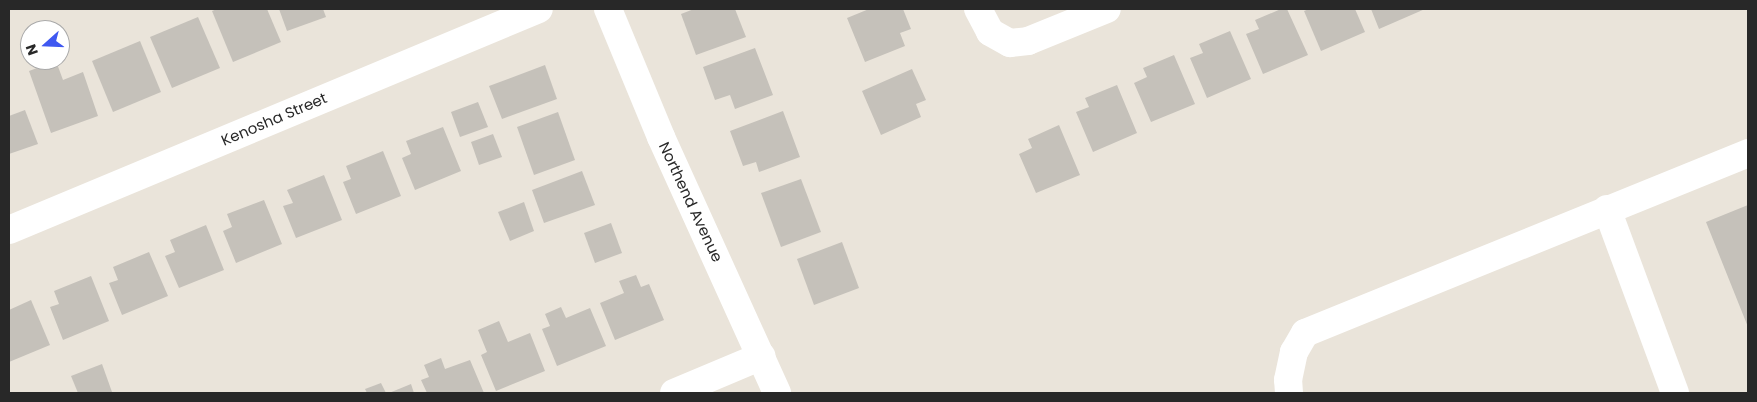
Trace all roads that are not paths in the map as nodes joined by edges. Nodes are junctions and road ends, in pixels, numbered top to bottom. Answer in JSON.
{"nodes":[{"id":1,"x":539,"y":9,"type":"edge"},
{"id":2,"x":608,"y":9,"type":"edge"},
{"id":3,"x":978,"y":9,"type":"edge"},
{"id":4,"x":1107,"y":9,"type":"edge"},
{"id":5,"x":1748,"y":153,"type":"edge"},
{"id":6,"x":1607,"y":209,"type":"junction"},
{"id":7,"x":9,"y":230,"type":"edge"},
{"id":8,"x":762,"y":356,"type":"junction"},
{"id":9,"x":674,"y":393,"type":"edge"},
{"id":10,"x":777,"y":393,"type":"edge"},
{"id":11,"x":1289,"y":393,"type":"edge"},
{"id":12,"x":1675,"y":393,"type":"edge"}],
"edges":[{"from":1,"to":7,"type":"street","name":"Kenosha Street"},
{"from":2,"to":8,"type":"street","name":"Northend Avenue"},
{"from":3,"to":4,"type":"street"},
{"from":5,"to":6,"type":"street"},
{"from":6,"to":11,"type":"street"},
{"from":6,"to":12,"type":"street"},
{"from":8,"to":9,"type":"street"},
{"from":8,"to":10,"type":"street","name":"Northend Avenue"}]}
